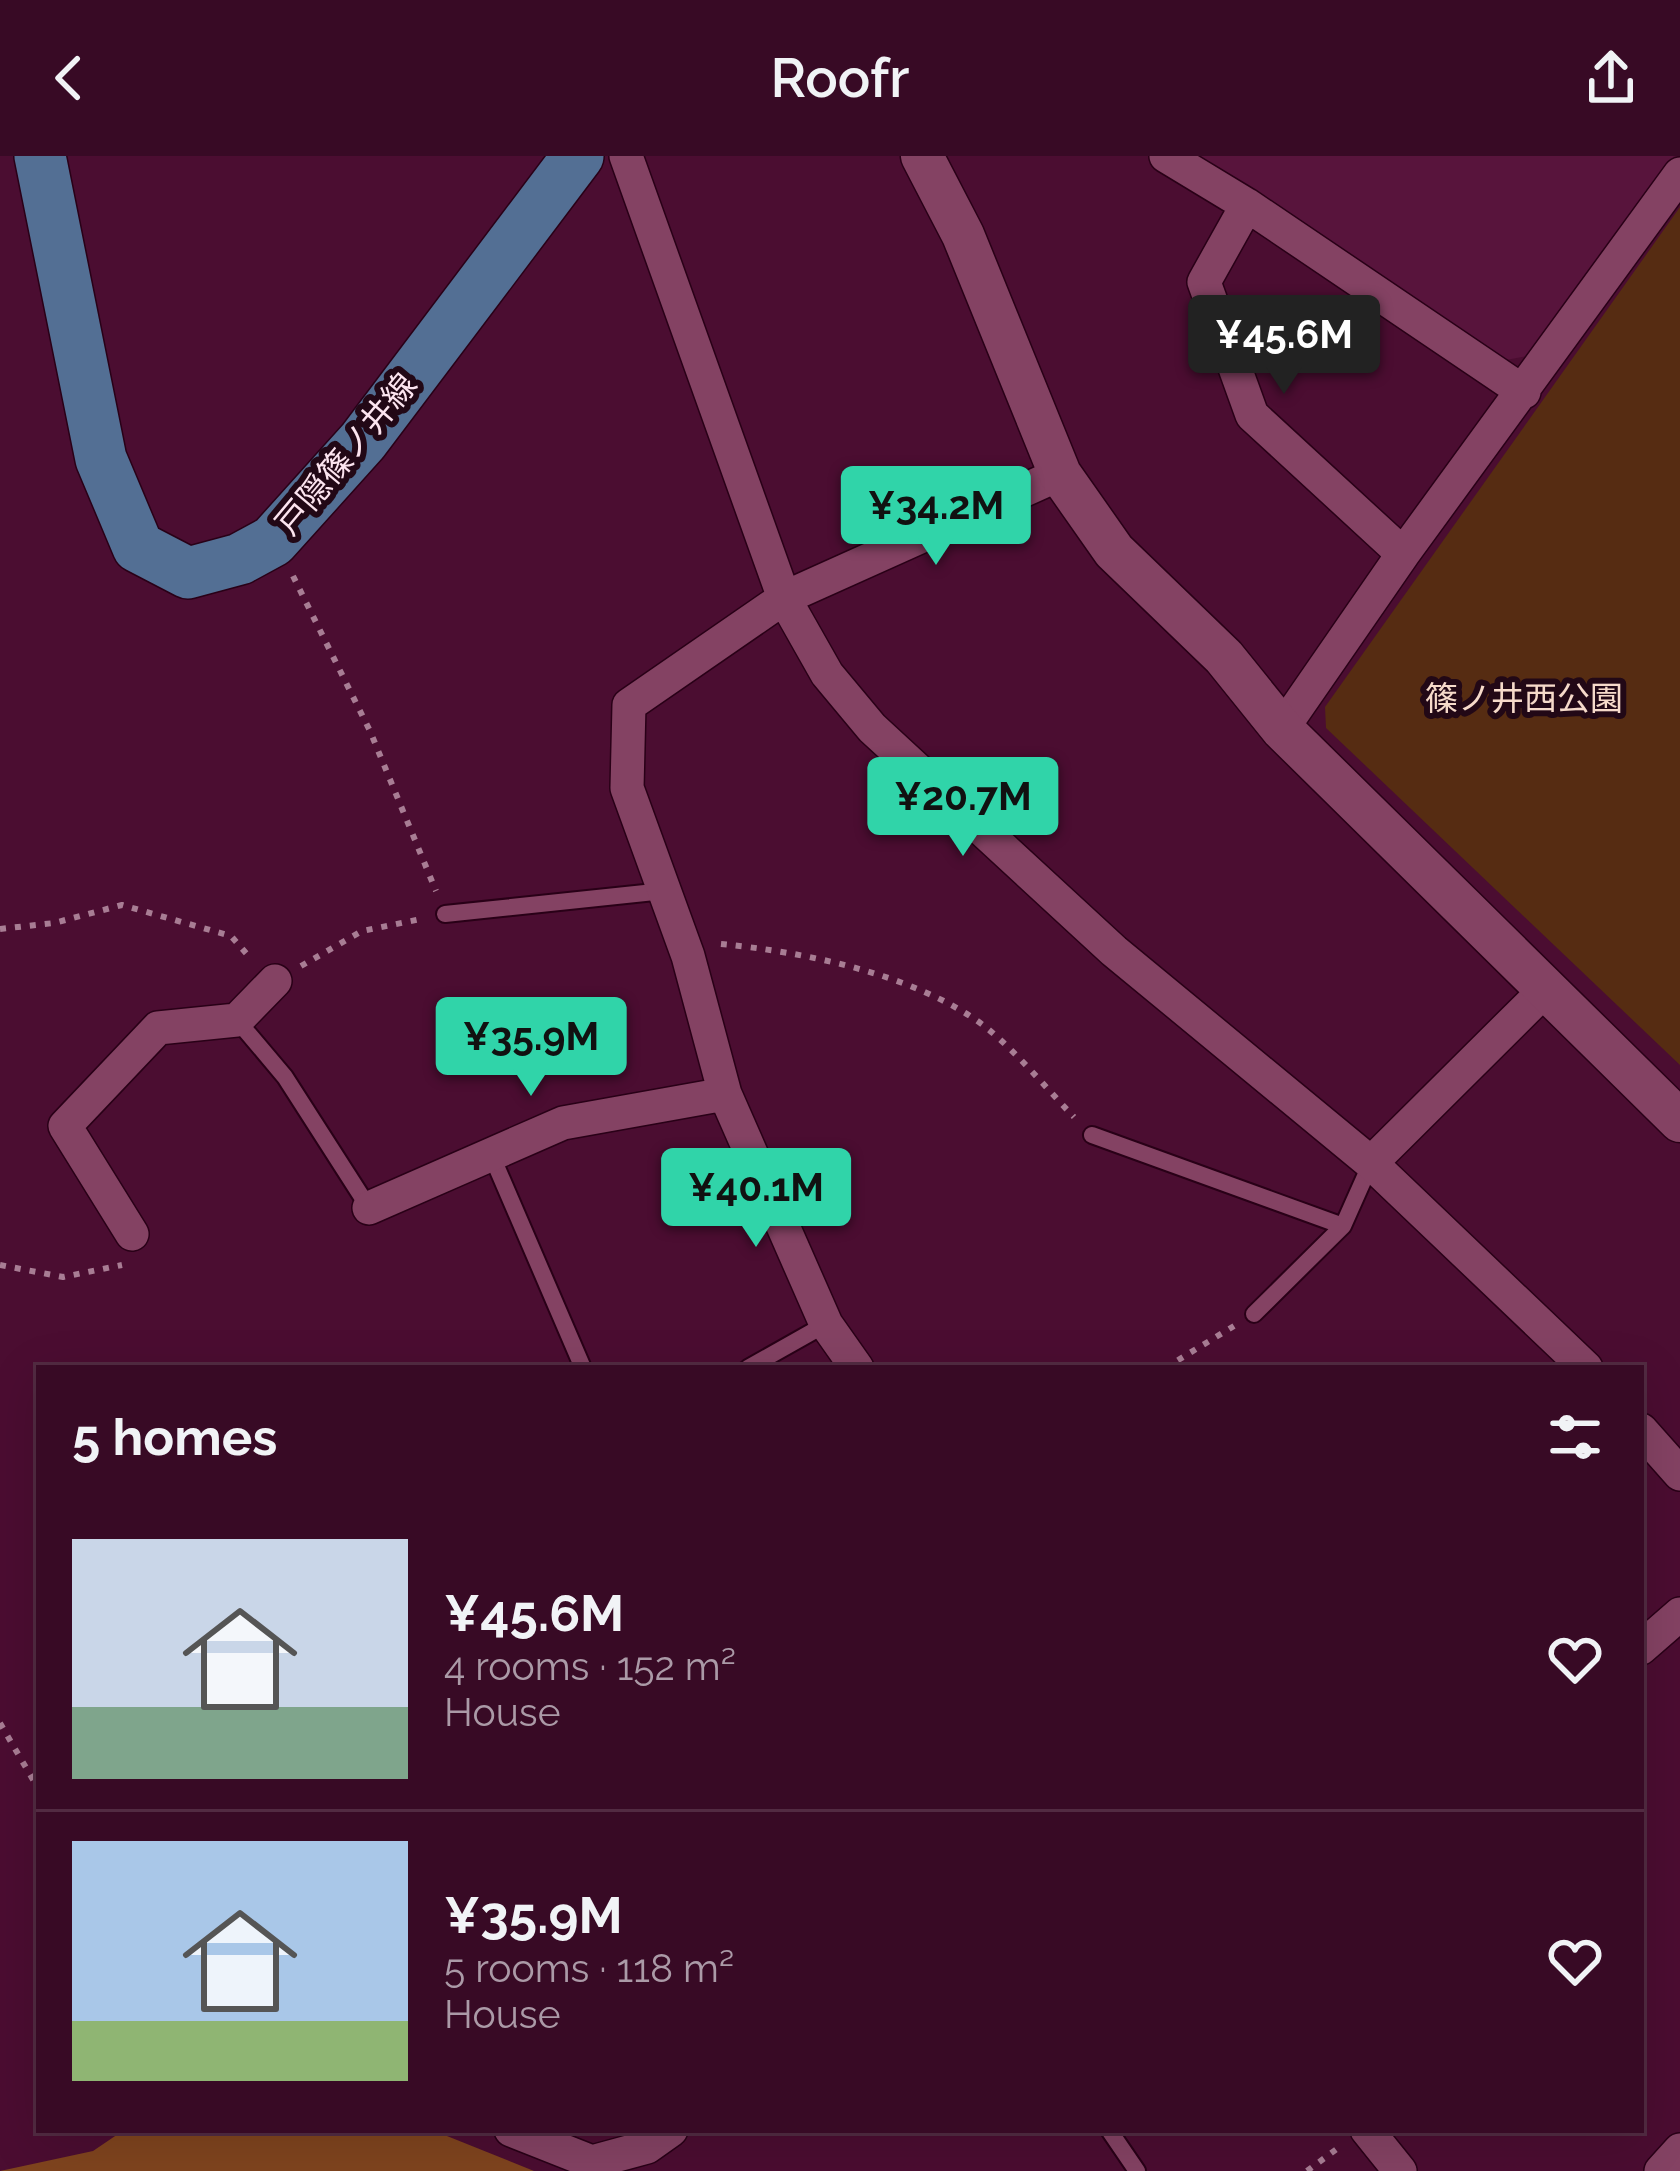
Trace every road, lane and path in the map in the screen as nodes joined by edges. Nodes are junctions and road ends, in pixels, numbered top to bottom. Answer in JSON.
{"nodes":[{"id":1,"x":40,"y":156,"type":"edge"},
{"id":2,"x":578,"y":156,"type":"edge"},
{"id":3,"x":626,"y":156,"type":"edge"},
{"id":4,"x":922,"y":156,"type":"edge"},
{"id":5,"x":1166,"y":156,"type":"edge"},
{"id":6,"x":1680,"y":174,"type":"edge"},
{"id":7,"x":1246,"y":205,"type":"junction"},
{"id":8,"x":1524,"y":392,"type":"junction"},
{"id":9,"x":1060,"y":474,"type":"junction"},
{"id":10,"x":273,"y":542,"type":"junction"},
{"id":11,"x":1403,"y":554,"type":"junction"},
{"id":12,"x":784,"y":598,"type":"junction"},
{"id":13,"x":1282,"y":729,"type":"junction"},
{"id":14,"x":664,"y":891,"type":"junction"},
{"id":15,"x":445,"y":914,"type":"junction"},
{"id":16,"x":0,"y":929,"type":"edge"},
{"id":17,"x":681,"y":940,"type":"junction"},
{"id":18,"x":275,"y":981,"type":"junction"},
{"id":19,"x":1544,"y":991,"type":"junction"},
{"id":20,"x":237,"y":1020,"type":"junction"},
{"id":21,"x":724,"y":1094,"type":"junction"},
{"id":22,"x":1680,"y":1120,"type":"edge"},
{"id":23,"x":1092,"y":1135,"type":"joint"},
{"id":24,"x":491,"y":1154,"type":"junction"},
{"id":25,"x":1371,"y":1163,"type":"junction"},
{"id":26,"x":370,"y":1208,"type":"joint"},
{"id":27,"x":1342,"y":1226,"type":"junction"},
{"id":28,"x":132,"y":1234,"type":"joint"},
{"id":29,"x":0,"y":1265,"type":"edge"},
{"id":30,"x":1254,"y":1314,"type":"joint"},
{"id":31,"x":826,"y":1324,"type":"junction"},
{"id":32,"x":582,"y":1365,"type":"edge"},
{"id":33,"x":753,"y":1365,"type":"edge"},
{"id":34,"x":854,"y":1365,"type":"edge"},
{"id":35,"x":1170,"y":1365,"type":"edge"},
{"id":36,"x":1583,"y":1365,"type":"edge"},
{"id":37,"x":1644,"y":1433,"type":"edge"},
{"id":38,"x":1680,"y":1474,"type":"edge"},
{"id":39,"x":1680,"y":1614,"type":"edge"},
{"id":40,"x":1644,"y":1645,"type":"edge"},
{"id":41,"x":0,"y":1724,"type":"edge"},
{"id":42,"x":36,"y":1785,"type":"edge"},
{"id":43,"x":519,"y":2133,"type":"edge"},
{"id":44,"x":667,"y":2133,"type":"edge"},
{"id":45,"x":1110,"y":2133,"type":"edge"},
{"id":46,"x":1355,"y":2137,"type":"edge"},
{"id":47,"x":1680,"y":2150,"type":"edge"},
{"id":48,"x":1137,"y":2171,"type":"edge"},
{"id":49,"x":1307,"y":2171,"type":"edge"},
{"id":50,"x":1400,"y":2171,"type":"edge"},
{"id":51,"x":1661,"y":2171,"type":"edge"}],
"edges":[{"from":1,"to":10,"type":"main road","name":"戸隠篠ノ井線"},
{"from":2,"to":10,"type":"main road","name":"戸隠篠ノ井線"},
{"from":3,"to":12,"type":"street"},
{"from":4,"to":9,"type":"street"},
{"from":5,"to":7,"type":"street"},
{"from":6,"to":8,"type":"street"},
{"from":7,"to":8,"type":"street"},
{"from":7,"to":11,"type":"street"},
{"from":8,"to":11,"type":"street"},
{"from":9,"to":12,"type":"street"},
{"from":9,"to":13,"type":"street"},
{"from":10,"to":15,"type":"path"},
{"from":11,"to":13,"type":"street"},
{"from":12,"to":14,"type":"street"},
{"from":12,"to":25,"type":"street"},
{"from":13,"to":19,"type":"street"},
{"from":14,"to":15,"type":"lane"},
{"from":14,"to":17,"type":"street"},
{"from":15,"to":18,"type":"path"},
{"from":16,"to":18,"type":"path"},
{"from":17,"to":21,"type":"street"},
{"from":17,"to":23,"type":"path"},
{"from":18,"to":20,"type":"street"},
{"from":19,"to":22,"type":"street"},
{"from":19,"to":25,"type":"street"},
{"from":20,"to":26,"type":"lane"},
{"from":20,"to":28,"type":"street"},
{"from":21,"to":24,"type":"street"},
{"from":21,"to":31,"type":"street"},
{"from":23,"to":27,"type":"lane"},
{"from":24,"to":26,"type":"street"},
{"from":24,"to":32,"type":"lane"},
{"from":25,"to":27,"type":"lane"},
{"from":25,"to":36,"type":"street"},
{"from":27,"to":30,"type":"lane"},
{"from":28,"to":29,"type":"path"},
{"from":30,"to":35,"type":"path"},
{"from":31,"to":33,"type":"lane"},
{"from":31,"to":34,"type":"street"},
{"from":37,"to":38,"type":"street"},
{"from":39,"to":40,"type":"street"},
{"from":41,"to":42,"type":"path"},
{"from":43,"to":44,"type":"street"},
{"from":45,"to":48,"type":"lane"},
{"from":46,"to":49,"type":"path"},
{"from":46,"to":50,"type":"street"},
{"from":47,"to":51,"type":"street"}]}
